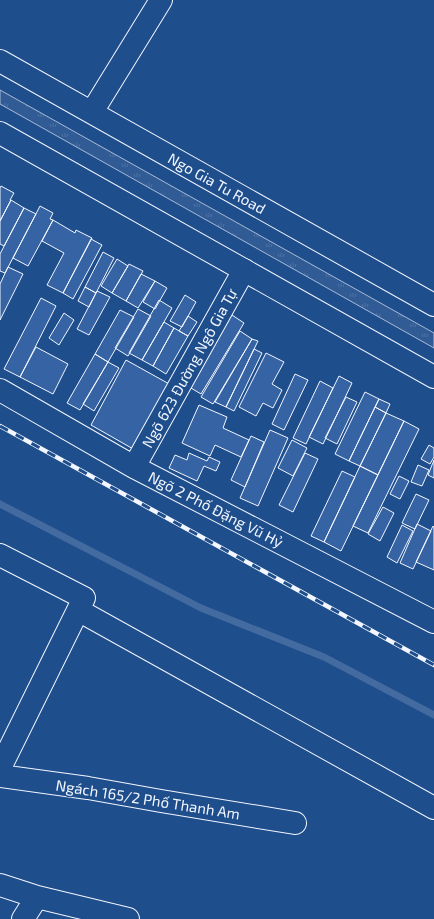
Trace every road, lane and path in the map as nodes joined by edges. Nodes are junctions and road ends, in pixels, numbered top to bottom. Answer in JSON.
{"nodes":[{"id":1,"x":161,"y":0,"type":"edge"},
{"id":2,"x":0,"y":61,"type":"edge"},
{"id":3,"x":92,"y":112,"type":"junction"},
{"id":4,"x":0,"y":133,"type":"edge"},
{"id":5,"x":244,"y":270,"type":"junction"},
{"id":6,"x":434,"y":304,"type":"edge"},
{"id":7,"x":434,"y":377,"type":"edge"},
{"id":8,"x":0,"y":390,"type":"edge"},
{"id":9,"x":134,"y":467,"type":"junction"},
{"id":10,"x":0,"y":555,"type":"edge"},
{"id":11,"x":81,"y":604,"type":"junction"},
{"id":12,"x":434,"y":622,"type":"edge"},
{"id":13,"x":0,"y":768,"type":"edge"},
{"id":14,"x":0,"y":776,"type":"edge"},
{"id":15,"x":434,"y":808,"type":"edge"},
{"id":16,"x":295,"y":823,"type":"dead end"},
{"id":17,"x":0,"y":885,"type":"edge"},
{"id":18,"x":37,"y":897,"type":"junction"},
{"id":19,"x":23,"y":919,"type":"edge"},
{"id":20,"x":128,"y":919,"type":"edge"}],
"edges":[{"from":1,"to":3,"type":"street"},
{"from":2,"to":3,"type":"street","name":"Ngo Gia Tu Road"},
{"from":3,"to":6,"type":"street","name":"Ngo Gia Tu Road"},
{"from":4,"to":5,"type":"street"},
{"from":5,"to":7,"type":"street"},
{"from":5,"to":9,"type":"street","name":"Ngõ 623 Đường Ngô Gia Tự"},
{"from":8,"to":9,"type":"street","name":"Ngõ 2 Phố Đặng Vũ Hỷ"},
{"from":9,"to":12,"type":"street","name":"Ngõ 2 Phố Đặng Vũ Hỷ"},
{"from":10,"to":11,"type":"street"},
{"from":11,"to":13,"type":"street"},
{"from":11,"to":15,"type":"street"},
{"from":14,"to":16,"type":"street","name":"Ngách 165/2 Phố Thanh Am"},
{"from":17,"to":18,"type":"street"},
{"from":18,"to":19,"type":"street"},
{"from":18,"to":20,"type":"street"}]}
